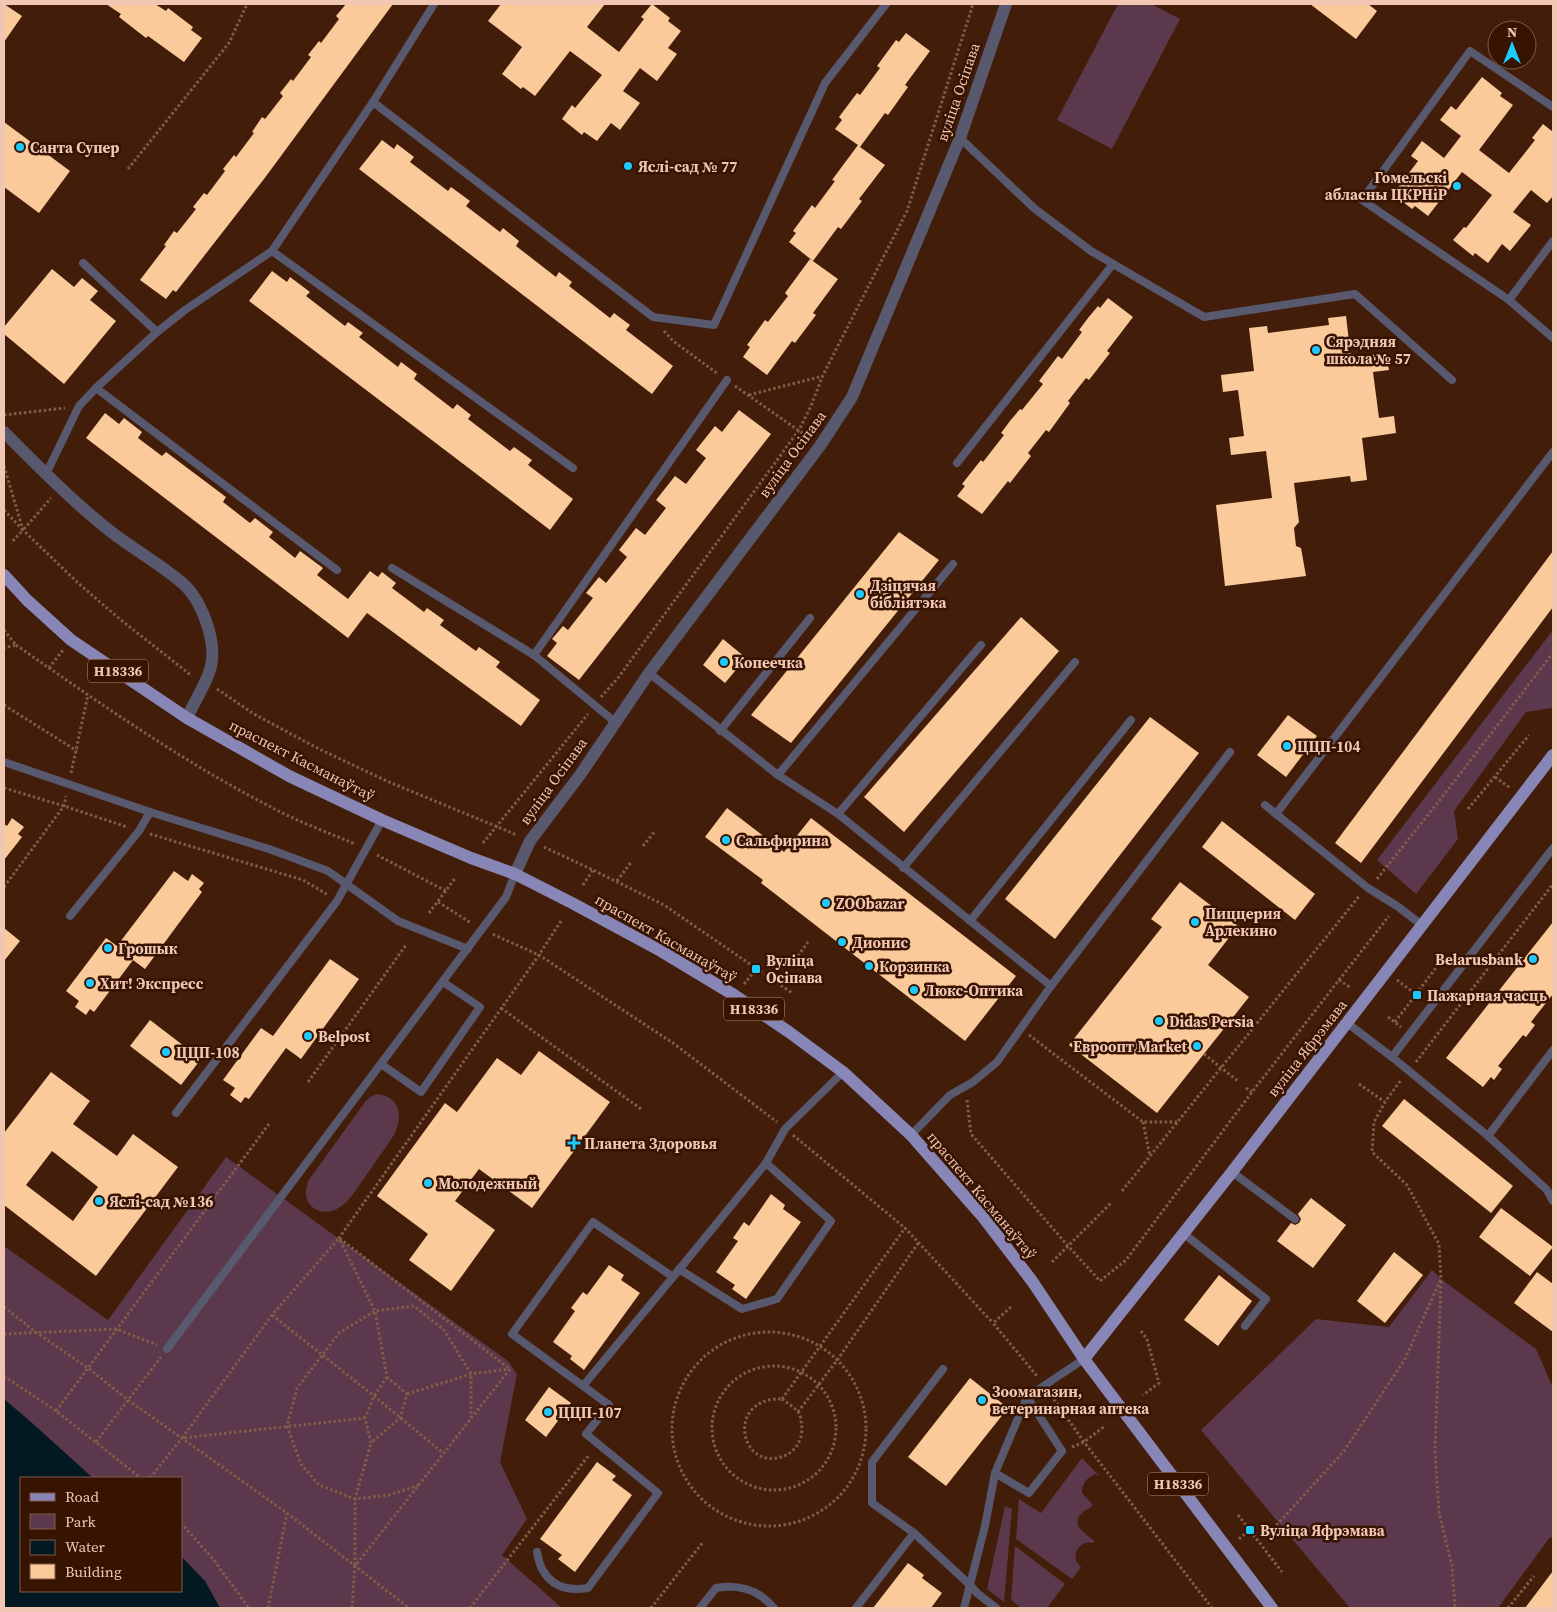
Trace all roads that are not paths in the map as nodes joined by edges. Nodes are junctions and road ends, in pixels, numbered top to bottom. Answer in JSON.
{"nodes":[{"id":1,"x":434,"y":4,"type":"edge"},
{"id":2,"x":886,"y":4,"type":"edge"},
{"id":3,"x":1006,"y":4,"type":"edge"},
{"id":4,"x":373,"y":102,"type":"junction"},
{"id":5,"x":1553,"y":107,"type":"edge"},
{"id":6,"x":960,"y":138,"type":"junction"},
{"id":7,"x":1553,"y":241,"type":"edge"},
{"id":8,"x":272,"y":251,"type":"junction"},
{"id":9,"x":83,"y":263,"type":"dead end"},
{"id":10,"x":1113,"y":264,"type":"junction"},
{"id":11,"x":1509,"y":300,"type":"junction"},
{"id":12,"x":157,"y":332,"type":"junction"},
{"id":13,"x":1553,"y":338,"type":"edge"},
{"id":14,"x":727,"y":380,"type":"dead end"},
{"id":15,"x":1452,"y":380,"type":"dead end"},
{"id":16,"x":96,"y":388,"type":"junction"},
{"id":17,"x":4,"y":432,"type":"edge"},
{"id":18,"x":1553,"y":452,"type":"edge"},
{"id":19,"x":957,"y":463,"type":"dead end"},
{"id":20,"x":573,"y":468,"type":"dead end"},
{"id":21,"x":46,"y":474,"type":"junction"},
{"id":22,"x":953,"y":564,"type":"dead end"},
{"id":23,"x":392,"y":568,"type":"dead end"},
{"id":24,"x":337,"y":570,"type":"dead end"},
{"id":25,"x":4,"y":575,"type":"edge"},
{"id":26,"x":810,"y":618,"type":"dead end"},
{"id":27,"x":981,"y":645,"type":"dead end"},
{"id":28,"x":534,"y":655,"type":"junction"},
{"id":29,"x":1074,"y":662,"type":"dead end"},
{"id":30,"x":649,"y":673,"type":"junction"},
{"id":31,"x":187,"y":718,"type":"junction"},
{"id":32,"x":1130,"y":720,"type":"dead end"},
{"id":33,"x":615,"y":722,"type":"junction"},
{"id":34,"x":720,"y":731,"type":"junction"},
{"id":35,"x":1230,"y":752,"type":"dead end"},
{"id":36,"x":1553,"y":755,"type":"edge"},
{"id":37,"x":4,"y":762,"type":"edge"},
{"id":38,"x":778,"y":775,"type":"junction"},
{"id":39,"x":1265,"y":805,"type":"dead end"},
{"id":40,"x":150,"y":812,"type":"junction"},
{"id":41,"x":838,"y":814,"type":"junction"},
{"id":42,"x":1276,"y":814,"type":"junction"},
{"id":43,"x":382,"y":820,"type":"junction"},
{"id":44,"x":1553,"y":848,"type":"edge"},
{"id":45,"x":904,"y":868,"type":"junction"},
{"id":46,"x":515,"y":874,"type":"junction"},
{"id":47,"x":346,"y":884,"type":"junction"},
{"id":48,"x":70,"y":916,"type":"dead end"},
{"id":49,"x":970,"y":921,"type":"junction"},
{"id":50,"x":1422,"y":925,"type":"junction"},
{"id":51,"x":468,"y":949,"type":"junction"},
{"id":52,"x":443,"y":982,"type":"junction"},
{"id":53,"x":1051,"y":986,"type":"junction"},
{"id":54,"x":1347,"y":1023,"type":"junction"},
{"id":55,"x":1553,"y":1050,"type":"edge"},
{"id":56,"x":1392,"y":1057,"type":"junction"},
{"id":57,"x":381,"y":1064,"type":"junction"},
{"id":58,"x":843,"y":1072,"type":"junction"},
{"id":59,"x":176,"y":1113,"type":"dead end"},
{"id":60,"x":911,"y":1135,"type":"junction"},
{"id":61,"x":1488,"y":1136,"type":"junction"},
{"id":62,"x":766,"y":1163,"type":"junction"},
{"id":63,"x":1232,"y":1172,"type":"junction"},
{"id":64,"x":1553,"y":1201,"type":"edge"},
{"id":65,"x":1295,"y":1219,"type":"dead end"},
{"id":66,"x":1183,"y":1233,"type":"junction"},
{"id":67,"x":679,"y":1269,"type":"junction"},
{"id":68,"x":673,"y":1277,"type":"junction"},
{"id":69,"x":1245,"y":1326,"type":"dead end"},
{"id":70,"x":167,"y":1349,"type":"road end"},
{"id":71,"x":1084,"y":1359,"type":"junction"},
{"id":72,"x":942,"y":1370,"type":"dead end"},
{"id":73,"x":583,"y":1386,"type":"junction"},
{"id":74,"x":1027,"y":1397,"type":"junction"},
{"id":75,"x":996,"y":1473,"type":"junction"},
{"id":76,"x":914,"y":1533,"type":"junction"},
{"id":77,"x":537,"y":1552,"type":"dead end"},
{"id":78,"x":970,"y":1585,"type":"junction"},
{"id":79,"x":700,"y":1608,"type":"edge"},
{"id":80,"x":774,"y":1608,"type":"edge"},
{"id":81,"x":856,"y":1608,"type":"edge"},
{"id":82,"x":964,"y":1608,"type":"edge"},
{"id":83,"x":996,"y":1608,"type":"edge"},
{"id":84,"x":1272,"y":1608,"type":"edge"}],
"edges":[{"from":1,"to":4,"type":"lane"},
{"from":2,"to":4,"type":"lane"},
{"from":3,"to":6,"type":"street","name":"вуліца Осіпава"},
{"from":4,"to":8,"type":"lane"},
{"from":5,"to":11,"type":"lane"},
{"from":6,"to":10,"type":"lane"},
{"from":6,"to":30,"type":"street","name":"вуліца Осіпава"},
{"from":7,"to":11,"type":"lane"},
{"from":8,"to":12,"type":"lane"},
{"from":8,"to":20,"type":"lane"},
{"from":9,"to":12,"type":"lane"},
{"from":10,"to":15,"type":"lane"},
{"from":10,"to":19,"type":"lane"},
{"from":11,"to":13,"type":"lane"},
{"from":12,"to":16,"type":"lane"},
{"from":14,"to":28,"type":"lane"},
{"from":16,"to":21,"type":"lane"},
{"from":16,"to":24,"type":"lane"},
{"from":17,"to":21,"type":"street"},
{"from":18,"to":42,"type":"lane"},
{"from":21,"to":31,"type":"street"},
{"from":22,"to":38,"type":"lane"},
{"from":23,"to":28,"type":"lane"},
{"from":25,"to":31,"type":"main road","name":"праспект Касманаўтаў","number":"Н18336"},
{"from":26,"to":34,"type":"lane"},
{"from":27,"to":41,"type":"lane"},
{"from":28,"to":33,"type":"lane"},
{"from":29,"to":45,"type":"lane"},
{"from":30,"to":33,"type":"street","name":"вуліца Осіпава"},
{"from":30,"to":34,"type":"lane"},
{"from":31,"to":43,"type":"main road","name":"праспект Касманаўтаў","number":"Н18336"},
{"from":32,"to":49,"type":"lane"},
{"from":33,"to":46,"type":"street","name":"вуліца Осіпава"},
{"from":34,"to":38,"type":"lane"},
{"from":35,"to":53,"type":"lane"},
{"from":36,"to":50,"type":"main road","name":"вуліца Яфрэмава"},
{"from":37,"to":40,"type":"lane"},
{"from":38,"to":41,"type":"lane"},
{"from":39,"to":42,"type":"lane"},
{"from":40,"to":47,"type":"lane"},
{"from":40,"to":48,"type":"lane"},
{"from":41,"to":45,"type":"lane"},
{"from":42,"to":50,"type":"lane"},
{"from":43,"to":46,"type":"main road","name":"праспект Касманаўтаў","number":"Н18336"},
{"from":43,"to":47,"type":"lane"},
{"from":44,"to":56,"type":"lane"},
{"from":45,"to":49,"type":"lane"},
{"from":46,"to":51,"type":"lane"},
{"from":46,"to":58,"type":"main road","name":"праспект Касманаўтаў","number":"Н18336"},
{"from":47,"to":51,"type":"lane"},
{"from":47,"to":59,"type":"lane"},
{"from":49,"to":53,"type":"lane"},
{"from":50,"to":54,"type":"main road","name":"вуліца Яфрэмава"},
{"from":51,"to":52,"type":"lane"},
{"from":52,"to":57,"type":"lane"},
{"from":52,"to":57,"type":"lane"},
{"from":53,"to":60,"type":"lane"},
{"from":54,"to":56,"type":"lane"},
{"from":54,"to":63,"type":"main road","name":"вуліца Яфрэмава"},
{"from":55,"to":61,"type":"lane"},
{"from":56,"to":61,"type":"lane"},
{"from":57,"to":70,"type":"lane"},
{"from":58,"to":60,"type":"main road","name":"праспект Касманаўтаў","number":"Н18336"},
{"from":58,"to":62,"type":"lane"},
{"from":60,"to":71,"type":"main road","name":"праспект Касманаўтаў","number":"Н18336"},
{"from":61,"to":64,"type":"lane"},
{"from":62,"to":67,"type":"lane"},
{"from":62,"to":67,"type":"lane"},
{"from":63,"to":65,"type":"lane"},
{"from":63,"to":66,"type":"main road","name":"вуліца Яфрэмава"},
{"from":66,"to":69,"type":"lane"},
{"from":66,"to":71,"type":"main road","name":"вуліца Яфрэмава"},
{"from":67,"to":68,"type":"lane"},
{"from":68,"to":73,"type":"lane"},
{"from":68,"to":73,"type":"lane"},
{"from":71,"to":74,"type":"lane"},
{"from":71,"to":84,"type":"main road","name":"праспект Касманаўтаў","number":"Н18336"},
{"from":72,"to":76,"type":"lane"},
{"from":73,"to":77,"type":"lane"},
{"from":74,"to":75,"type":"lane"},
{"from":74,"to":75,"type":"lane"},
{"from":75,"to":78,"type":"lane"},
{"from":76,"to":78,"type":"lane"},
{"from":76,"to":81,"type":"lane"},
{"from":78,"to":82,"type":"lane"},
{"from":78,"to":83,"type":"lane"},
{"from":79,"to":80,"type":"lane"}]}
